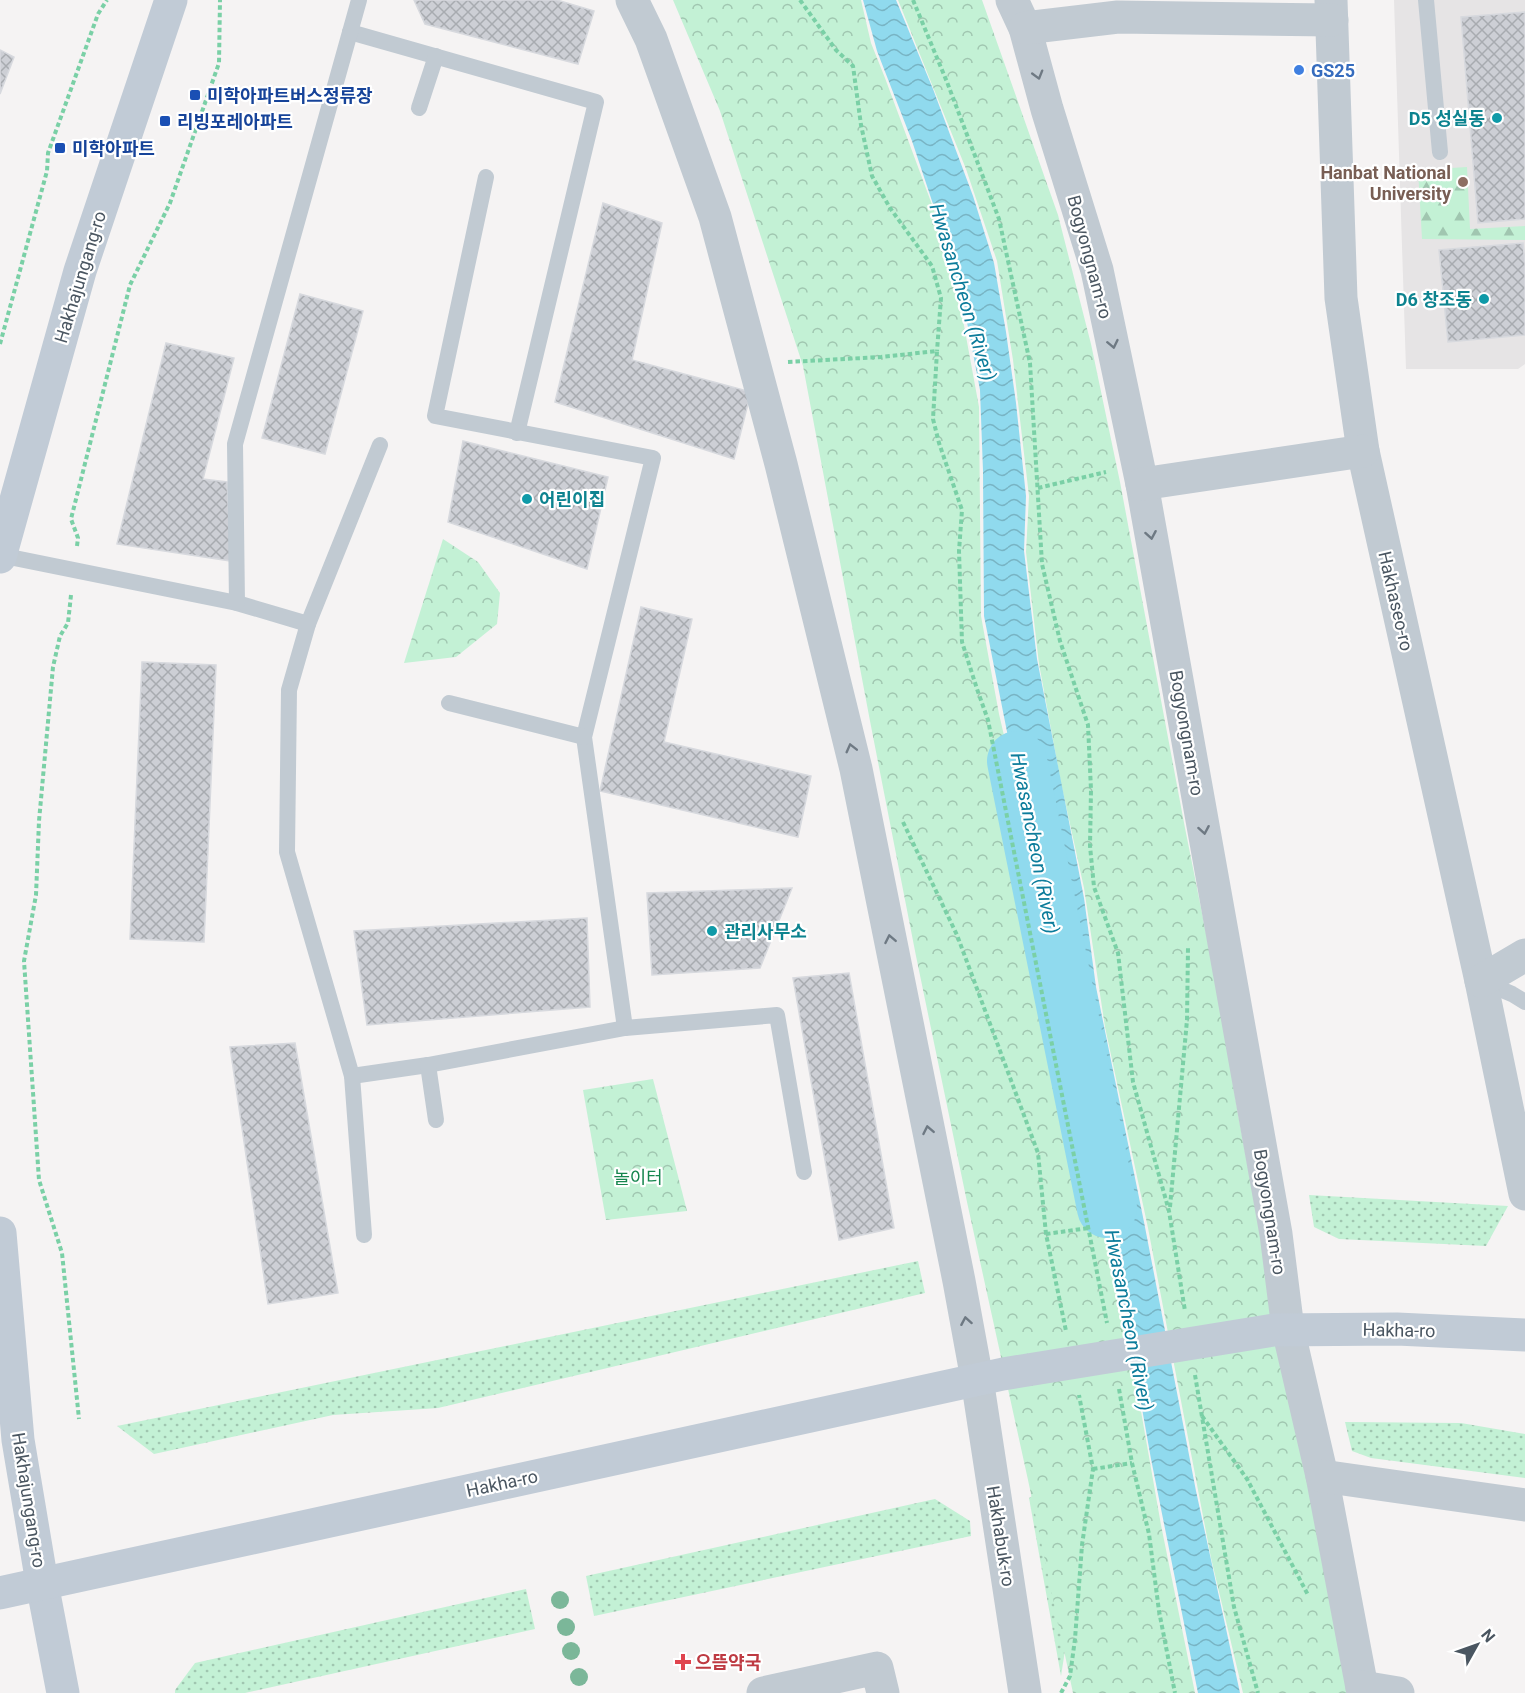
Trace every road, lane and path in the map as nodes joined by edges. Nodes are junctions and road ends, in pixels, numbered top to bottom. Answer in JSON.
{"nodes":[{"id":1,"x":107,"y":0,"type":"edge"},
{"id":2,"x":171,"y":0,"type":"edge"},
{"id":3,"x":220,"y":0,"type":"edge"},
{"id":4,"x":359,"y":0,"type":"edge"},
{"id":5,"x":632,"y":0,"type":"edge"},
{"id":6,"x":800,"y":0,"type":"edge"},
{"id":7,"x":913,"y":0,"type":"edge"},
{"id":8,"x":1426,"y":0,"type":"edge"},
{"id":9,"x":1118,"y":9,"type":"edge"},
{"id":10,"x":1331,"y":10,"type":"edge"},
{"id":11,"x":1018,"y":14,"type":"edge"},
{"id":12,"x":350,"y":32,"type":"junction"},
{"id":13,"x":436,"y":56,"type":"junction"},
{"id":14,"x":418,"y":108,"type":"dead end"},
{"id":15,"x":1440,"y":152,"type":"dead end"},
{"id":16,"x":486,"y":177,"type":"dead end"},
{"id":17,"x":0,"y":344,"type":"edge"},
{"id":18,"x":937,"y":351,"type":"junction"},
{"id":19,"x":785,"y":362,"type":"dead end"},
{"id":20,"x":517,"y":433,"type":"junction"},
{"id":21,"x":380,"y":445,"type":"dead end"},
{"id":22,"x":1364,"y":451,"type":"junction"},
{"id":23,"x":1111,"y":471,"type":"dead end"},
{"id":24,"x":1142,"y":484,"type":"junction"},
{"id":25,"x":1038,"y":488,"type":"junction"},
{"id":26,"x":0,"y":556,"type":"edge"},
{"id":27,"x":73,"y":570,"type":"junction"},
{"id":28,"x":237,"y":603,"type":"junction"},
{"id":29,"x":308,"y":624,"type":"junction"},
{"id":30,"x":449,"y":704,"type":"dead end"},
{"id":31,"x":584,"y":737,"type":"junction"},
{"id":32,"x":901,"y":817,"type":"dead end"},
{"id":33,"x":1189,"y":936,"type":"dead end"},
{"id":34,"x":1525,"y":955,"type":"edge"},
{"id":35,"x":1482,"y":981,"type":"junction"},
{"id":36,"x":1525,"y":1002,"type":"edge"},
{"id":37,"x":625,"y":1028,"type":"junction"},
{"id":38,"x":428,"y":1065,"type":"junction"},
{"id":39,"x":352,"y":1076,"type":"junction"},
{"id":40,"x":436,"y":1120,"type":"dead end"},
{"id":41,"x":804,"y":1172,"type":"dead end"},
{"id":42,"x":1525,"y":1194,"type":"edge"},
{"id":43,"x":1169,"y":1211,"type":"junction"},
{"id":44,"x":1089,"y":1228,"type":"junction"},
{"id":45,"x":0,"y":1233,"type":"edge"},
{"id":46,"x":1046,"y":1234,"type":"junction"},
{"id":47,"x":364,"y":1235,"type":"dead end"},
{"id":48,"x":1186,"y":1313,"type":"dead end"},
{"id":49,"x":1281,"y":1330,"type":"junction"},
{"id":50,"x":1066,"y":1333,"type":"dead end"},
{"id":51,"x":1108,"y":1334,"type":"dead end"},
{"id":52,"x":1525,"y":1335,"type":"edge"},
{"id":53,"x":1195,"y":1370,"type":"dead end"},
{"id":54,"x":990,"y":1376,"type":"junction"},
{"id":55,"x":1117,"y":1381,"type":"dead end"},
{"id":56,"x":1078,"y":1389,"type":"dead end"},
{"id":57,"x":1202,"y":1415,"type":"junction"},
{"id":58,"x":79,"y":1419,"type":"dead end"},
{"id":59,"x":1132,"y":1463,"type":"junction"},
{"id":60,"x":1093,"y":1469,"type":"junction"},
{"id":61,"x":1322,"y":1476,"type":"junction"},
{"id":62,"x":1525,"y":1505,"type":"edge"},
{"id":63,"x":42,"y":1583,"type":"junction"},
{"id":64,"x":0,"y":1593,"type":"edge"},
{"id":65,"x":1313,"y":1605,"type":"dead end"},
{"id":66,"x":1362,"y":1690,"type":"edge"},
{"id":67,"x":63,"y":1693,"type":"edge"},
{"id":68,"x":764,"y":1693,"type":"edge"},
{"id":69,"x":883,"y":1693,"type":"edge"},
{"id":70,"x":1025,"y":1693,"type":"edge"},
{"id":71,"x":1061,"y":1693,"type":"edge"},
{"id":72,"x":1175,"y":1693,"type":"edge"},
{"id":73,"x":1258,"y":1693,"type":"edge"},
{"id":74,"x":1398,"y":1693,"type":"edge"}],
"edges":[{"from":1,"to":17,"type":"path"},
{"from":2,"to":26,"type":"street","name":"Hakhajungang-ro"},
{"from":3,"to":27,"type":"path"},
{"from":4,"to":12,"type":"lane"},
{"from":54,"to":5,"type":"street","name":"Hakhabuk-ro","one_way":true},
{"from":6,"to":18,"type":"path"},
{"from":7,"to":25,"type":"path"},
{"from":8,"to":15,"type":"lane"},
{"from":9,"to":10,"type":"street"},
{"from":9,"to":11,"type":"street"},
{"from":10,"to":22,"type":"street","name":"Hakhaseo-ro"},
{"from":11,"to":24,"type":"street","name":"Bogyongnam-ro","one_way":true},
{"from":12,"to":13,"type":"lane"},
{"from":12,"to":28,"type":"lane"},
{"from":13,"to":14,"type":"lane"},
{"from":13,"to":20,"type":"lane"},
{"from":16,"to":20,"type":"lane"},
{"from":18,"to":19,"type":"path"},
{"from":18,"to":44,"type":"path"},
{"from":20,"to":31,"type":"lane"},
{"from":21,"to":29,"type":"lane"},
{"from":22,"to":24,"type":"street"},
{"from":22,"to":35,"type":"street","name":"Hakhaseo-ro"},
{"from":23,"to":25,"type":"path"},
{"from":24,"to":49,"type":"street","name":"Bogyongnam-ro","one_way":true},
{"from":25,"to":43,"type":"path"},
{"from":26,"to":27,"type":"lane"},
{"from":27,"to":28,"type":"lane"},
{"from":27,"to":58,"type":"path"},
{"from":28,"to":29,"type":"lane"},
{"from":29,"to":39,"type":"lane"},
{"from":30,"to":31,"type":"lane"},
{"from":31,"to":37,"type":"lane"},
{"from":32,"to":46,"type":"path"},
{"from":33,"to":43,"type":"path"},
{"from":34,"to":35,"type":"street"},
{"from":35,"to":36,"type":"lane"},
{"from":35,"to":42,"type":"street","name":"Hakhaseo-ro"},
{"from":37,"to":38,"type":"lane"},
{"from":37,"to":41,"type":"lane"},
{"from":38,"to":39,"type":"lane"},
{"from":38,"to":40,"type":"lane"},
{"from":39,"to":47,"type":"lane"},
{"from":43,"to":48,"type":"path"},
{"from":44,"to":46,"type":"path"},
{"from":44,"to":51,"type":"path"},
{"from":45,"to":63,"type":"street","name":"Hakhajungang-ro"},
{"from":46,"to":50,"type":"path"},
{"from":49,"to":52,"type":"street","name":"Hakha-ro"},
{"from":49,"to":54,"type":"street","name":"Hakha-ro"},
{"from":49,"to":61,"type":"street","name":"Bogyongnam-ro"},
{"from":53,"to":57,"type":"path"},
{"from":54,"to":63,"type":"street","name":"Hakha-ro"},
{"from":54,"to":70,"type":"street","name":"Hakhabuk-ro"},
{"from":55,"to":59,"type":"path"},
{"from":56,"to":60,"type":"path"},
{"from":57,"to":65,"type":"path"},
{"from":57,"to":73,"type":"path"},
{"from":59,"to":60,"type":"path"},
{"from":59,"to":72,"type":"path"},
{"from":60,"to":71,"type":"path"},
{"from":61,"to":62,"type":"street"},
{"from":61,"to":66,"type":"street","name":"Bogyongnam-ro"},
{"from":63,"to":64,"type":"street","name":"Hakha-ro"},
{"from":63,"to":67,"type":"street","name":"Hakhajungang-ro"},
{"from":66,"to":74,"type":"street","name":"Bogyongnam-ro"},
{"from":68,"to":69,"type":"street"}]}
